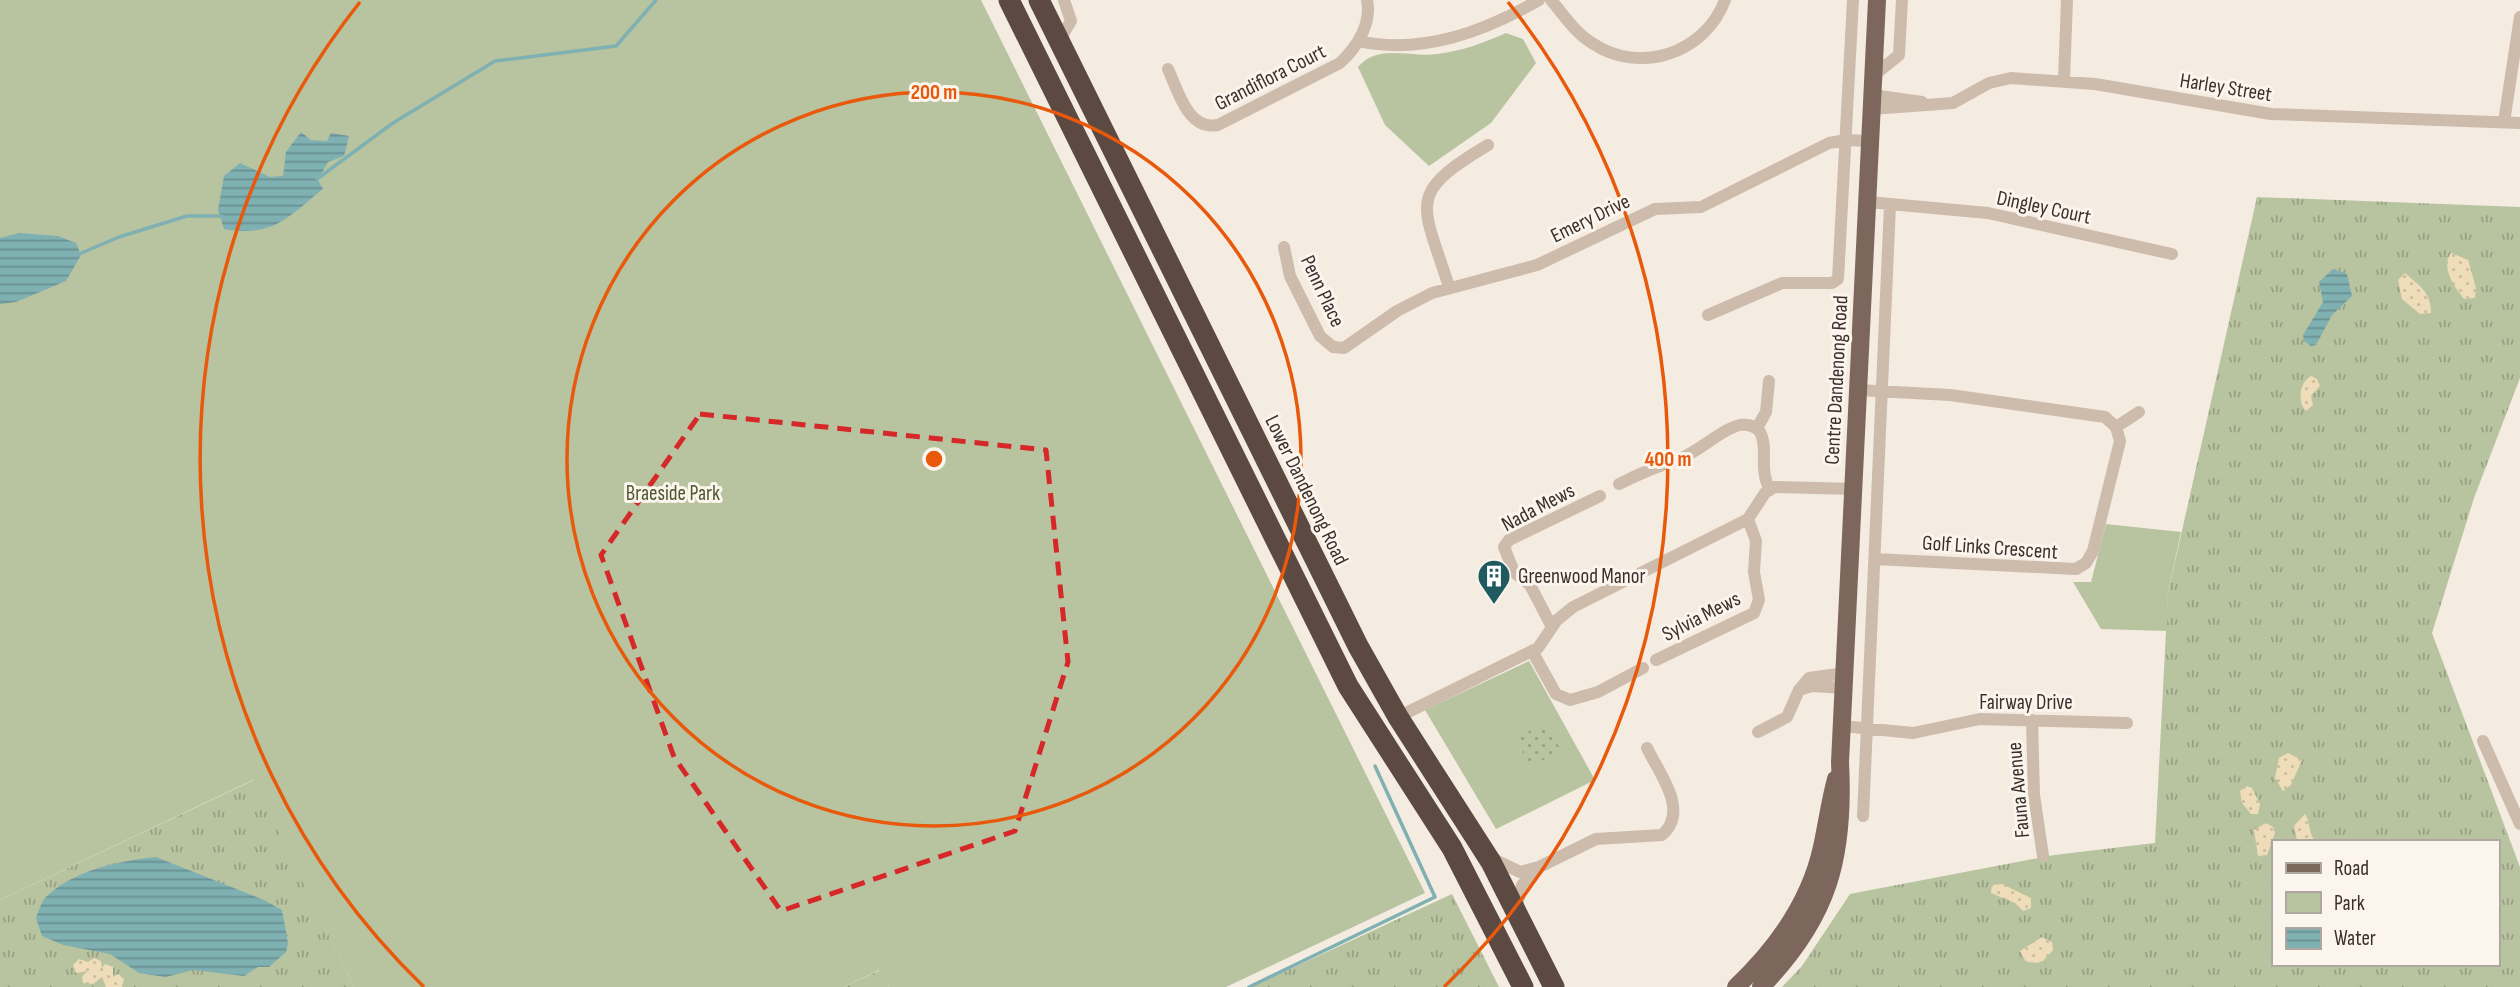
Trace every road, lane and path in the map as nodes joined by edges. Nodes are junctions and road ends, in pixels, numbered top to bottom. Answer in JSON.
{"nodes":[{"id":1,"x":1009,"y":0,"type":"edge"},
{"id":2,"x":1039,"y":0,"type":"edge"},
{"id":3,"x":1064,"y":0,"type":"edge"},
{"id":4,"x":1362,"y":0,"type":"edge"},
{"id":5,"x":1367,"y":0,"type":"edge"},
{"id":6,"x":1539,"y":0,"type":"edge"},
{"id":7,"x":1551,"y":0,"type":"edge"},
{"id":8,"x":1725,"y":0,"type":"edge"},
{"id":9,"x":1853,"y":0,"type":"edge"},
{"id":10,"x":1877,"y":0,"type":"edge"},
{"id":11,"x":1902,"y":0,"type":"edge"},
{"id":12,"x":2067,"y":0,"type":"edge"},
{"id":13,"x":2520,"y":17,"type":"edge"},
{"id":14,"x":1360,"y":36,"type":"junction"},
{"id":15,"x":1059,"y":41,"type":"junction"},
{"id":16,"x":1168,"y":69,"type":"dead end"},
{"id":17,"x":1873,"y":76,"type":"junction"},
{"id":18,"x":2064,"y":80,"type":"junction"},
{"id":19,"x":1872,"y":102,"type":"junction"},
{"id":20,"x":2504,"y":122,"type":"junction"},
{"id":21,"x":2520,"y":123,"type":"edge"},
{"id":22,"x":1846,"y":139,"type":"junction"},
{"id":23,"x":1870,"y":141,"type":"junction"},
{"id":24,"x":1488,"y":145,"type":"dead end"},
{"id":25,"x":1867,"y":210,"type":"junction"},
{"id":26,"x":1890,"y":210,"type":"junction"},
{"id":27,"x":1284,"y":247,"type":"dead end"},
{"id":28,"x":2172,"y":254,"type":"dead end"},
{"id":29,"x":1449,"y":287,"type":"junction"},
{"id":30,"x":1708,"y":315,"type":"dead end"},
{"id":31,"x":1333,"y":348,"type":"joint"},
{"id":32,"x":1769,"y":381,"type":"dead end"},
{"id":33,"x":1858,"y":390,"type":"junction"},
{"id":34,"x":1883,"y":391,"type":"junction"},
{"id":35,"x":2139,"y":412,"type":"dead end"},
{"id":36,"x":2116,"y":427,"type":"junction"},
{"id":37,"x":1757,"y":428,"type":"junction"},
{"id":38,"x":1619,"y":484,"type":"dead end"},
{"id":39,"x":1854,"y":489,"type":"junction"},
{"id":40,"x":1770,"y":490,"type":"junction"},
{"id":41,"x":1600,"y":496,"type":"dead end"},
{"id":42,"x":1748,"y":519,"type":"junction"},
{"id":43,"x":1875,"y":559,"type":"junction"},
{"id":44,"x":1552,"y":627,"type":"junction"},
{"id":45,"x":1532,"y":652,"type":"junction"},
{"id":46,"x":1656,"y":660,"type":"dead end"},
{"id":47,"x":1643,"y":668,"type":"dead end"},
{"id":48,"x":1844,"y":680,"type":"junction"},
{"id":49,"x":1398,"y":717,"type":"junction"},
{"id":50,"x":2032,"y":720,"type":"junction"},
{"id":51,"x":2127,"y":723,"type":"dead end"},
{"id":52,"x":1842,"y":726,"type":"junction"},
{"id":53,"x":1866,"y":728,"type":"junction"},
{"id":54,"x":1758,"y":732,"type":"dead end"},
{"id":55,"x":2483,"y":741,"type":"dead end"},
{"id":56,"x":1647,"y":748,"type":"dead end"},
{"id":57,"x":1840,"y":762,"type":"junction"},
{"id":58,"x":1863,"y":816,"type":"dead end"},
{"id":59,"x":2520,"y":824,"type":"edge"},
{"id":60,"x":1487,"y":855,"type":"junction"},
{"id":61,"x":2043,"y":856,"type":"dead end"},
{"id":62,"x":1539,"y":867,"type":"junction"},
{"id":63,"x":1516,"y":910,"type":"junction"},
{"id":64,"x":1523,"y":987,"type":"edge"},
{"id":65,"x":1554,"y":987,"type":"edge"},
{"id":66,"x":1737,"y":987,"type":"edge"},
{"id":67,"x":1761,"y":987,"type":"edge"}],
"edges":[{"from":1,"to":64,"type":"highway"},
{"from":2,"to":15,"type":"highway","name":"Lower Dandenong Road"},
{"from":3,"to":15,"type":"street"},
{"from":4,"to":14,"type":"street"},
{"from":5,"to":14,"type":"street"},
{"from":6,"to":14,"type":"street"},
{"from":7,"to":8,"type":"street"},
{"from":9,"to":22,"type":"street","name":"Centre Dandenong Road"},
{"from":10,"to":17,"type":"main road","name":"Centre Dandenong Road"},
{"from":11,"to":17,"type":"street"},
{"from":12,"to":18,"type":"street"},
{"from":13,"to":20,"type":"street"},
{"from":14,"to":16,"type":"street","name":"Grandiflora Court"},
{"from":15,"to":49,"type":"highway","name":"Lower Dandenong Road"},
{"from":17,"to":19,"type":"main road","name":"Centre Dandenong Road"},
{"from":18,"to":19,"type":"street","name":"Harley Street"},
{"from":18,"to":20,"type":"street","name":"Harley Street"},
{"from":19,"to":23,"type":"main road","name":"Centre Dandenong Road"},
{"from":20,"to":21,"type":"street","name":"Harley Street"},
{"from":22,"to":23,"type":"street","name":"Emery Drive"},
{"from":22,"to":29,"type":"street","name":"Emery Drive"},
{"from":22,"to":30,"type":"street","name":"Centre Dandenong Road"},
{"from":23,"to":25,"type":"main road","name":"Centre Dandenong Road"},
{"from":24,"to":29,"type":"street"},
{"from":25,"to":26,"type":"street","name":"Dingley Court"},
{"from":25,"to":33,"type":"main road","name":"Centre Dandenong Road"},
{"from":26,"to":28,"type":"street","name":"Dingley Court"},
{"from":26,"to":34,"type":"street"},
{"from":27,"to":31,"type":"street","name":"Penn Place"},
{"from":29,"to":31,"type":"street","name":"Emery Drive"},
{"from":32,"to":37,"type":"street"},
{"from":33,"to":34,"type":"street"},
{"from":33,"to":39,"type":"main road","name":"Centre Dandenong Road"},
{"from":34,"to":36,"type":"street"},
{"from":34,"to":43,"type":"street"},
{"from":35,"to":36,"type":"street"},
{"from":36,"to":43,"type":"street","name":"Golf Links Crescent"},
{"from":37,"to":38,"type":"street"},
{"from":37,"to":40,"type":"street"},
{"from":39,"to":40,"type":"street"},
{"from":39,"to":48,"type":"main road","name":"Centre Dandenong Road"},
{"from":40,"to":42,"type":"street"},
{"from":41,"to":44,"type":"street","name":"Nada Mews"},
{"from":42,"to":44,"type":"street"},
{"from":42,"to":46,"type":"street","name":"Sylvia Mews"},
{"from":43,"to":53,"type":"street"},
{"from":44,"to":45,"type":"street"},
{"from":45,"to":47,"type":"street"},
{"from":45,"to":49,"type":"street"},
{"from":48,"to":52,"type":"main road","name":"Centre Dandenong Road"},
{"from":48,"to":54,"type":"street"},
{"from":49,"to":60,"type":"highway","name":"Lower Dandenong Road"},
{"from":50,"to":51,"type":"street","name":"Fairway Drive"},
{"from":50,"to":53,"type":"street","name":"Fairway Drive"},
{"from":50,"to":61,"type":"street","name":"Fauna Avenue"},
{"from":52,"to":53,"type":"street","name":"Fairway Drive"},
{"from":52,"to":57,"type":"main road","name":"Centre Dandenong Road"},
{"from":53,"to":58,"type":"street"},
{"from":55,"to":59,"type":"street"},
{"from":56,"to":62,"type":"street"},
{"from":57,"to":66,"type":"main road","name":"Centre Dandenong Road"},
{"from":57,"to":67,"type":"main road","name":"Centre Dandenong Road"},
{"from":60,"to":62,"type":"street"},
{"from":60,"to":63,"type":"highway","name":"Lower Dandenong Road"},
{"from":62,"to":63,"type":"street"},
{"from":63,"to":65,"type":"highway","name":"Lower Dandenong Road"}]}
